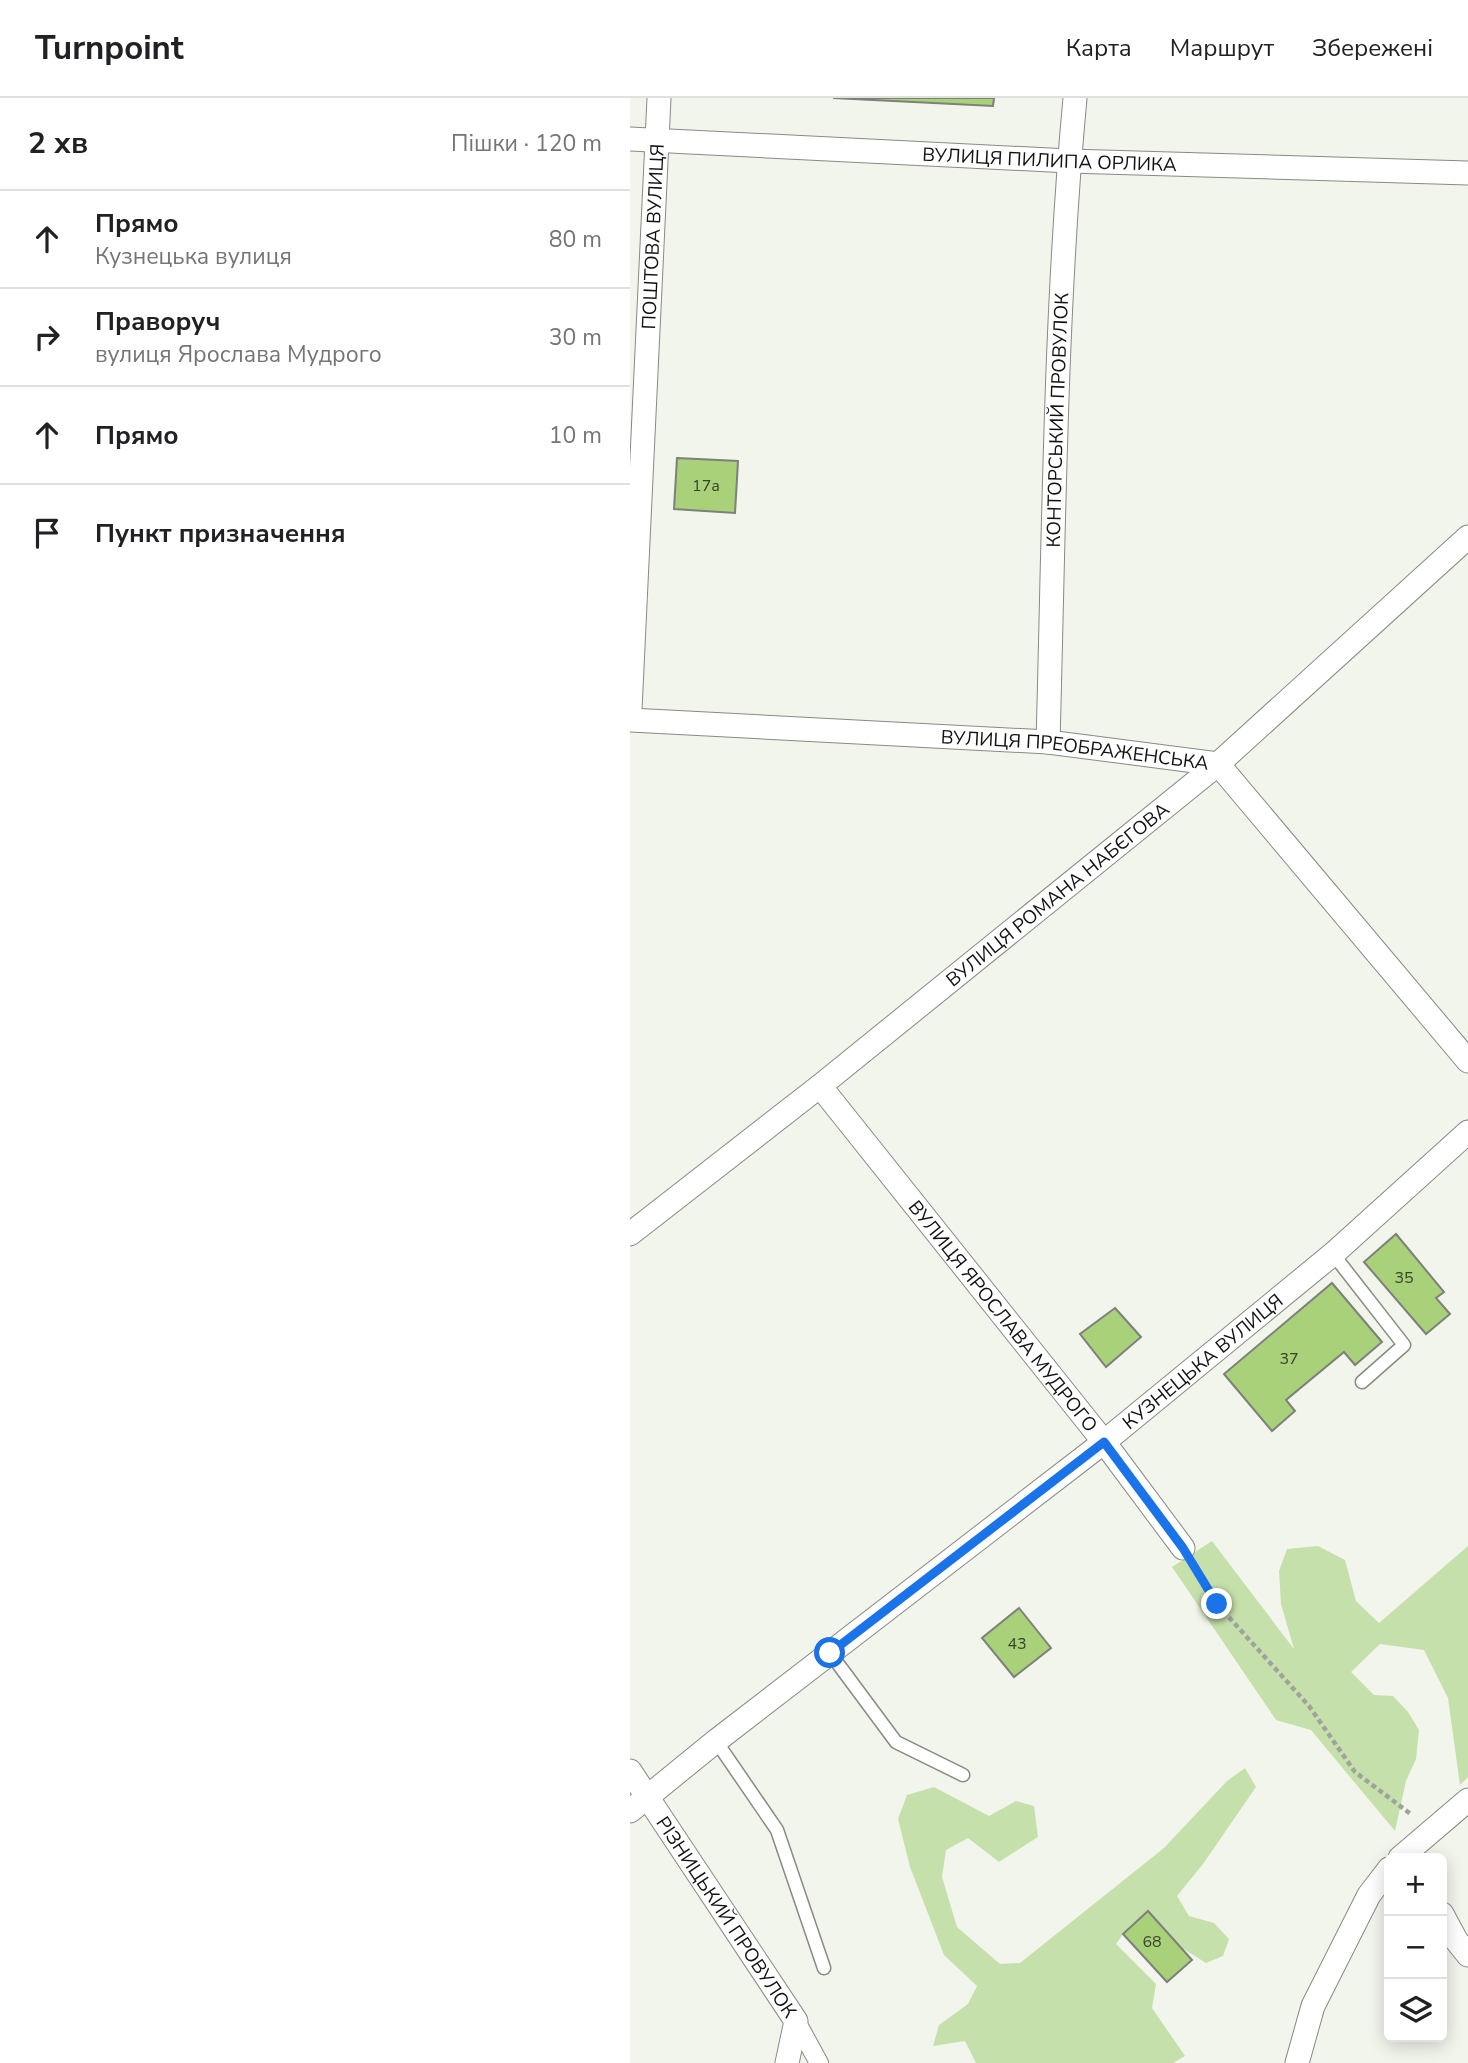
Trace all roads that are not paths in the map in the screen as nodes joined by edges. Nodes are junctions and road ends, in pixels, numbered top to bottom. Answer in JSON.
{"nodes":[{"id":1,"x":659,"y":98,"type":"edge"},
{"id":2,"x":1075,"y":98,"type":"edge"},
{"id":3,"x":630,"y":139,"type":"edge"},
{"id":4,"x":657,"y":140,"type":"junction"},
{"id":5,"x":1069,"y":161,"type":"junction"},
{"id":6,"x":1468,"y":173,"type":"edge"},
{"id":7,"x":1468,"y":537,"type":"edge"},
{"id":8,"x":630,"y":710,"type":"edge"},
{"id":9,"x":630,"y":720,"type":"edge"},
{"id":10,"x":1048,"y":742,"type":"junction"},
{"id":11,"x":1217,"y":764,"type":"junction"},
{"id":12,"x":1468,"y":1061,"type":"edge"},
{"id":13,"x":820,"y":1086,"type":"junction"},
{"id":14,"x":1468,"y":1132,"type":"edge"},
{"id":15,"x":631,"y":1231,"type":"edge"},
{"id":16,"x":1334,"y":1254,"type":"junction"},
{"id":17,"x":1362,"y":1382,"type":"dead end"},
{"id":18,"x":1104,"y":1442,"type":"junction"},
{"id":19,"x":1183,"y":1548,"type":"road end"},
{"id":20,"x":830,"y":1653,"type":"junction"},
{"id":21,"x":716,"y":1741,"type":"junction"},
{"id":22,"x":630,"y":1771,"type":"edge"},
{"id":23,"x":963,"y":1775,"type":"dead end"},
{"id":24,"x":1468,"y":1800,"type":"edge"},
{"id":25,"x":639,"y":1805,"type":"edge"},
{"id":26,"x":1429,"y":1842,"type":"edge"},
{"id":27,"x":1409,"y":1853,"type":"edge"},
{"id":28,"x":1384,"y":1876,"type":"edge"},
{"id":29,"x":1443,"y":1916,"type":"edge"},
{"id":30,"x":1468,"y":1955,"type":"edge"},
{"id":31,"x":824,"y":1968,"type":"dead end"},
{"id":32,"x":796,"y":2021,"type":"junction"},
{"id":33,"x":786,"y":2063,"type":"edge"},
{"id":34,"x":819,"y":2063,"type":"edge"},
{"id":35,"x":1297,"y":2063,"type":"edge"}],
"edges":[{"from":1,"to":4,"type":"street","name":"ПОШТОВА ВУЛИЦЯ"},
{"from":2,"to":5,"type":"street","name":"КОНТОРСЬКИЙ ПРОВУЛОК"},
{"from":3,"to":4,"type":"street","name":"ВУЛИЦЯ ПИЛИПА ОРЛИКА"},
{"from":4,"to":5,"type":"street","name":"ВУЛИЦЯ ПИЛИПА ОРЛИКА"},
{"from":4,"to":8,"type":"street","name":"ПОШТОВА ВУЛИЦЯ"},
{"from":5,"to":6,"type":"street","name":"ВУЛИЦЯ ПИЛИПА ОРЛИКА"},
{"from":5,"to":10,"type":"street","name":"КОНТОРСЬКИЙ ПРОВУЛОК"},
{"from":7,"to":11,"type":"street","name":"ВУЛИЦЯ РОМАНА НАБЄГОВА"},
{"from":9,"to":10,"type":"street","name":"ВУЛИЦЯ ПРЕОБРАЖЕНСЬКА"},
{"from":10,"to":11,"type":"street","name":"ВУЛИЦЯ ПРЕОБРАЖЕНСЬКА"},
{"from":11,"to":12,"type":"street","name":"ВУЛИЦЯ ПРЕОБРАЖЕНСЬКА"},
{"from":11,"to":13,"type":"street","name":"ВУЛИЦЯ РОМАНА НАБЄГОВА"},
{"from":13,"to":15,"type":"street","name":"ВУЛИЦЯ РОМАНА НАБЄГОВА"},
{"from":13,"to":18,"type":"street","name":"ВУЛИЦЯ ЯРОСЛАВА МУДРОГО"},
{"from":14,"to":16,"type":"street","name":"КУЗНЕЦЬКА ВУЛИЦЯ"},
{"from":16,"to":17,"type":"lane"},
{"from":16,"to":18,"type":"street","name":"КУЗНЕЦЬКА ВУЛИЦЯ"},
{"from":18,"to":19,"type":"street","name":"ВУЛИЦЯ ЯРОСЛАВА МУДРОГО"},
{"from":18,"to":20,"type":"street","name":"КУЗНЕЦЬКА ВУЛИЦЯ"},
{"from":20,"to":21,"type":"street","name":"КУЗНЕЦЬКА ВУЛИЦЯ"},
{"from":20,"to":23,"type":"lane"},
{"from":21,"to":25,"type":"street","name":"КУЗНЕЦЬКА ВУЛИЦЯ"},
{"from":21,"to":31,"type":"lane"},
{"from":22,"to":25,"type":"street","name":"РІЗНИЦЬКИЙ ПРОВУЛОК"},
{"from":24,"to":26,"type":"street"},
{"from":25,"to":32,"type":"street","name":"РІЗНИЦЬКИЙ ПРОВУЛОК"},
{"from":26,"to":27,"type":"street"},
{"from":28,"to":35,"type":"street"},
{"from":29,"to":30,"type":"street"},
{"from":32,"to":33,"type":"street"},
{"from":32,"to":34,"type":"street","name":"РІЗНИЦЬКИЙ ПРОВУЛОК"}]}
